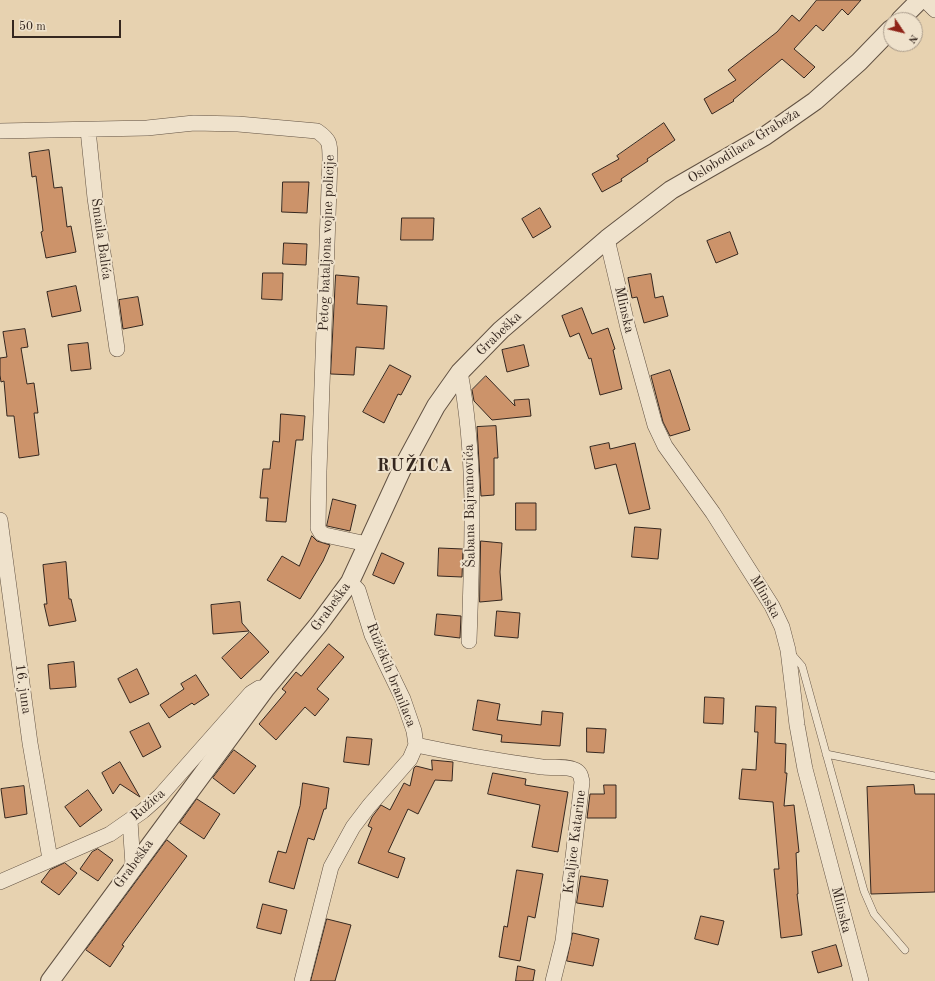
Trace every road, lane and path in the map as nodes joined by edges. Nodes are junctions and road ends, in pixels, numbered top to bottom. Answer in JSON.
{"nodes":[{"id":1,"x":920,"y":0,"type":"edge"},
{"id":2,"x":925,"y":0,"type":"edge"},
{"id":3,"x":935,"y":10,"type":"edge"},
{"id":4,"x":908,"y":12,"type":"edge"},
{"id":5,"x":883,"y":37,"type":"edge"},
{"id":6,"x":88,"y":130,"type":"junction"},
{"id":7,"x":0,"y":131,"type":"edge"},
{"id":8,"x":607,"y":238,"type":"junction"},
{"id":9,"x":117,"y":348,"type":"dead end"},
{"id":10,"x":460,"y":372,"type":"junction"},
{"id":11,"x":0,"y":520,"type":"edge"},
{"id":12,"x":367,"y":544,"type":"junction"},
{"id":13,"x":350,"y":582,"type":"junction"},
{"id":14,"x":469,"y":641,"type":"dead end"},
{"id":15,"x":788,"y":650,"type":"junction"},
{"id":16,"x":266,"y":688,"type":"junction"},
{"id":17,"x":416,"y":745,"type":"junction"},
{"id":18,"x":826,"y":754,"type":"junction"},
{"id":19,"x":935,"y":776,"type":"edge"},
{"id":20,"x":130,"y":821,"type":"junction"},
{"id":21,"x":50,"y":859,"type":"junction"},
{"id":22,"x":134,"y":865,"type":"junction"},
{"id":23,"x":0,"y":882,"type":"edge"},
{"id":24,"x":905,"y":950,"type":"dead end"},
{"id":25,"x":50,"y":981,"type":"edge"},
{"id":26,"x":302,"y":981,"type":"edge"},
{"id":27,"x":553,"y":981,"type":"edge"},
{"id":28,"x":861,"y":981,"type":"edge"}],
"edges":[{"from":1,"to":4,"type":"street"},
{"from":2,"to":3,"type":"street"},
{"from":5,"to":8,"type":"street","name":"Oslobodilaca Grabeža"},
{"from":6,"to":7,"type":"street","name":"Petog bataljona vojne policije"},
{"from":6,"to":9,"type":"street","name":"Smaila Balića"},
{"from":6,"to":12,"type":"street","name":"Petog bataljona vojne policije"},
{"from":8,"to":10,"type":"street","name":"Grabeška"},
{"from":8,"to":15,"type":"street","name":"Mlinska"},
{"from":10,"to":12,"type":"street","name":"Grabeška"},
{"from":10,"to":14,"type":"street","name":"Šabana Bajramovića"},
{"from":11,"to":21,"type":"street","name":"16. juna"},
{"from":12,"to":13,"type":"street","name":"Grabeška"},
{"from":13,"to":16,"type":"street","name":"Grabeška"},
{"from":13,"to":17,"type":"street","name":"Ružičkih branilaca"},
{"from":15,"to":18,"type":"lane"},
{"from":15,"to":28,"type":"street","name":"Mlinska"},
{"from":16,"to":20,"type":"street","name":"Ružica"},
{"from":16,"to":22,"type":"street","name":"Grabeška"},
{"from":17,"to":26,"type":"street","name":"Ružičkih branilaca"},
{"from":17,"to":27,"type":"street","name":"Kraljice Katarine"},
{"from":18,"to":19,"type":"lane"},
{"from":18,"to":24,"type":"lane"},
{"from":20,"to":21,"type":"street","name":"Ružica"},
{"from":20,"to":22,"type":"street"},
{"from":21,"to":23,"type":"street","name":"Ružica"},
{"from":22,"to":25,"type":"street","name":"Grabeška"}]}
